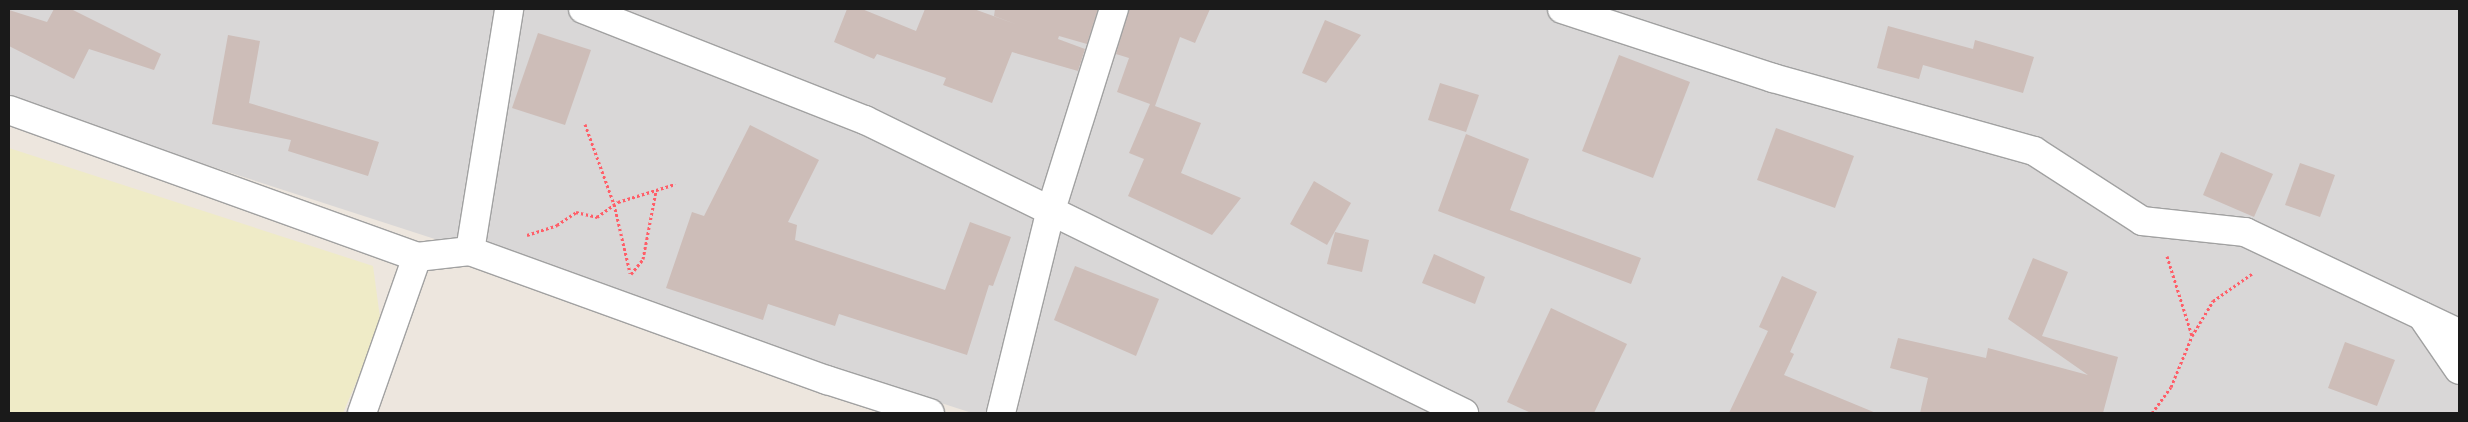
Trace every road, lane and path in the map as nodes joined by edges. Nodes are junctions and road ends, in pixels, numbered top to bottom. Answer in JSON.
{"nodes":[{"id":1,"x":509,"y":9,"type":"edge"},
{"id":2,"x":584,"y":9,"type":"edge"},
{"id":3,"x":1114,"y":9,"type":"edge"},
{"id":4,"x":1562,"y":9,"type":"edge"},
{"id":5,"x":9,"y":110,"type":"edge"},
{"id":6,"x":585,"y":124,"type":"dead end"},
{"id":7,"x":675,"y":184,"type":"dead end"},
{"id":8,"x":656,"y":191,"type":"junction"},
{"id":9,"x":614,"y":204,"type":"junction"},
{"id":10,"x":1050,"y":213,"type":"junction"},
{"id":11,"x":2142,"y":221,"type":"junction"},
{"id":12,"x":2285,"y":250,"type":"junction"},
{"id":13,"x":470,"y":251,"type":"junction"},
{"id":14,"x":417,"y":257,"type":"junction"},
{"id":15,"x":507,"y":264,"type":"junction"},
{"id":16,"x":630,"y":274,"type":"junction"},
{"id":17,"x":634,"y":311,"type":"junction"},
{"id":18,"x":2420,"y":313,"type":"junction"},
{"id":19,"x":2459,"y":333,"type":"edge"},
{"id":20,"x":2192,"y":336,"type":"junction"},
{"id":21,"x":2459,"y":370,"type":"edge"},
{"id":22,"x":362,"y":413,"type":"edge"},
{"id":23,"x":930,"y":413,"type":"edge"},
{"id":24,"x":1001,"y":413,"type":"edge"},
{"id":25,"x":1464,"y":413,"type":"edge"},
{"id":26,"x":2152,"y":413,"type":"edge"}],
"edges":[{"from":1,"to":13,"type":"street"},
{"from":2,"to":10,"type":"street"},
{"from":3,"to":10,"type":"street"},
{"from":4,"to":11,"type":"street"},
{"from":5,"to":14,"type":"street"},
{"from":6,"to":9,"type":"path"},
{"from":7,"to":8,"type":"path"},
{"from":8,"to":9,"type":"path"},
{"from":8,"to":16,"type":"path"},
{"from":9,"to":15,"type":"path"},
{"from":9,"to":16,"type":"path"},
{"from":10,"to":24,"type":"street"},
{"from":10,"to":25,"type":"street"},
{"from":11,"to":12,"type":"street"},
{"from":11,"to":20,"type":"path"},
{"from":12,"to":18,"type":"street"},
{"from":12,"to":20,"type":"path"},
{"from":13,"to":14,"type":"street"},
{"from":13,"to":15,"type":"street"},
{"from":14,"to":22,"type":"street"},
{"from":15,"to":17,"type":"street"},
{"from":16,"to":17,"type":"path"},
{"from":17,"to":23,"type":"street"},
{"from":18,"to":19,"type":"street"},
{"from":18,"to":21,"type":"street"},
{"from":20,"to":26,"type":"path"}]}
